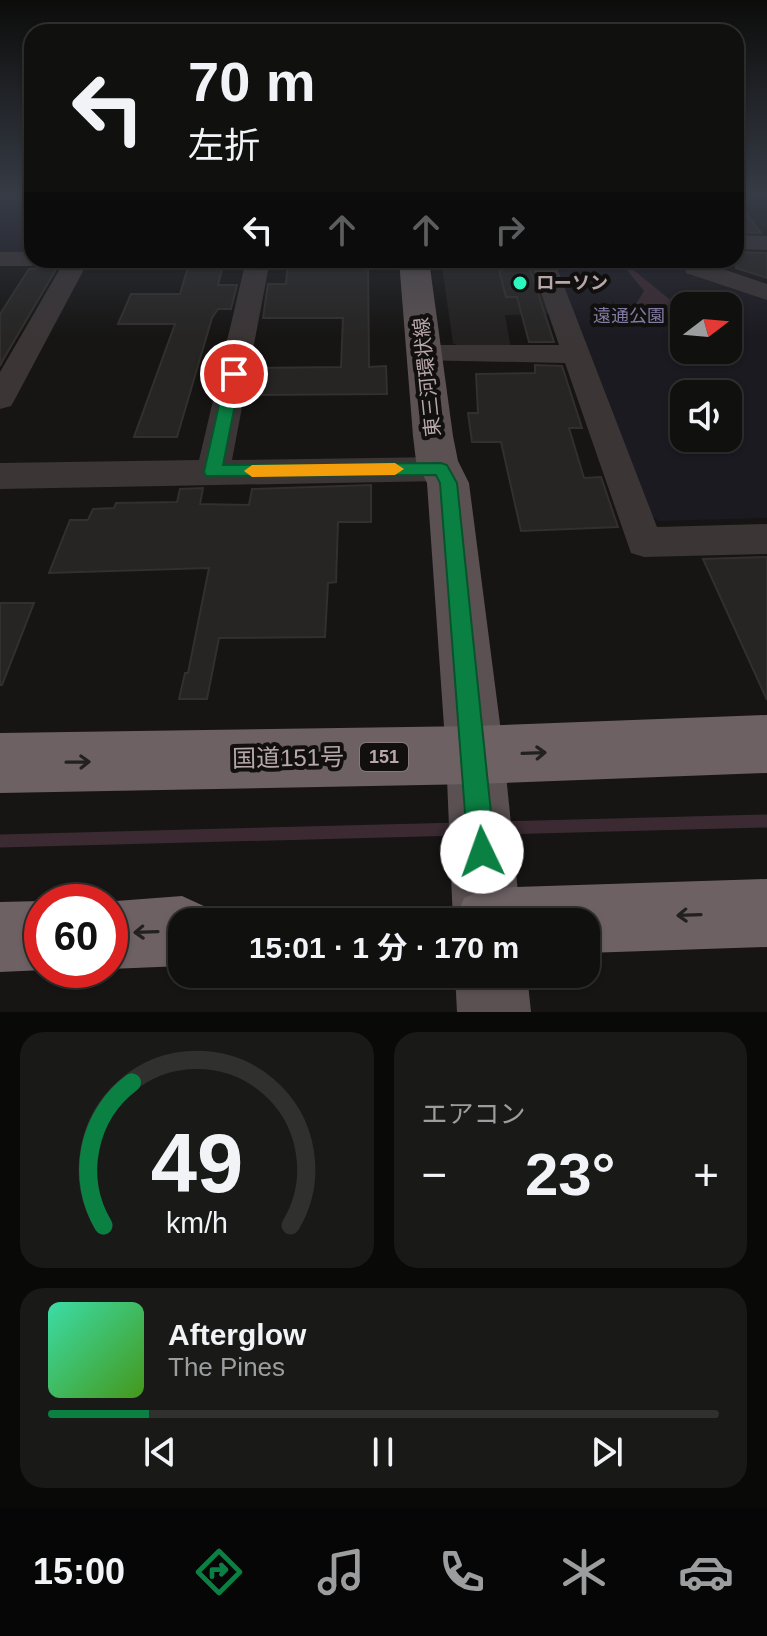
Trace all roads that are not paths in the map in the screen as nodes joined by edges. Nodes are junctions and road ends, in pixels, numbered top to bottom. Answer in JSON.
{"nodes":[{"id":1,"x":744,"y":242,"type":"edge"},
{"id":2,"x":767,"y":243,"type":"edge"},
{"id":3,"x":0,"y":259,"type":"edge"},
{"id":4,"x":24,"y":259,"type":"edge"},
{"id":5,"x":73,"y":268,"type":"edge"},
{"id":6,"x":256,"y":268,"type":"edge"},
{"id":7,"x":415,"y":268,"type":"edge"},
{"id":8,"x":545,"y":268,"type":"edge"},
{"id":9,"x":695,"y":268,"type":"edge"},
{"id":10,"x":767,"y":292,"type":"edge"},
{"id":11,"x":424,"y":354,"type":"junction"},
{"id":12,"x":576,"y":354,"type":"junction"},
{"id":13,"x":0,"y":399,"type":"edge"},
{"id":14,"x":441,"y":469,"type":"junction"},
{"id":15,"x":213,"y":472,"type":"junction"},
{"id":16,"x":0,"y":476,"type":"edge"},
{"id":17,"x":767,"y":539,"type":"edge"},
{"id":18,"x":767,"y":744,"type":"edge"},
{"id":19,"x":0,"y":763,"type":"edge"},
{"id":20,"x":479,"y":804,"type":"junction"},
{"id":21,"x":486,"y":908,"type":"edge"},
{"id":22,"x":767,"y":913,"type":"edge"},
{"id":23,"x":600,"y":918,"type":"edge"},
{"id":24,"x":168,"y":932,"type":"edge"},
{"id":25,"x":128,"y":933,"type":"edge"},
{"id":26,"x":24,"y":936,"type":"edge"},
{"id":27,"x":0,"y":937,"type":"edge"},
{"id":28,"x":492,"y":988,"type":"edge"},
{"id":29,"x":494,"y":1012,"type":"edge"}],
"edges":[{"from":1,"to":2,"type":"street"},
{"from":3,"to":4,"type":"street"},
{"from":5,"to":13,"type":"street"},
{"from":6,"to":15,"type":"street"},
{"from":7,"to":11,"type":"main road","name":"東三河環状線"},
{"from":8,"to":12,"type":"street"},
{"from":9,"to":10,"type":"street"},
{"from":11,"to":12,"type":"street"},
{"from":11,"to":14,"type":"main road","name":"東三河環状線"},
{"from":12,"to":17,"type":"street"},
{"from":14,"to":15,"type":"street"},
{"from":14,"to":20,"type":"main road","name":"東三河環状線"},
{"from":15,"to":16,"type":"street"},
{"from":20,"to":18,"type":"highway","name":"国道151号","number":"151","one_way":true},
{"from":19,"to":20,"type":"highway","name":"国道151号","number":"151","one_way":true},
{"from":20,"to":21,"type":"main road","name":"東三河環状線"},
{"from":22,"to":23,"type":"highway","one_way":true},
{"from":24,"to":25,"type":"highway","one_way":true},
{"from":26,"to":27,"type":"highway"},
{"from":28,"to":29,"type":"main road"}]}
